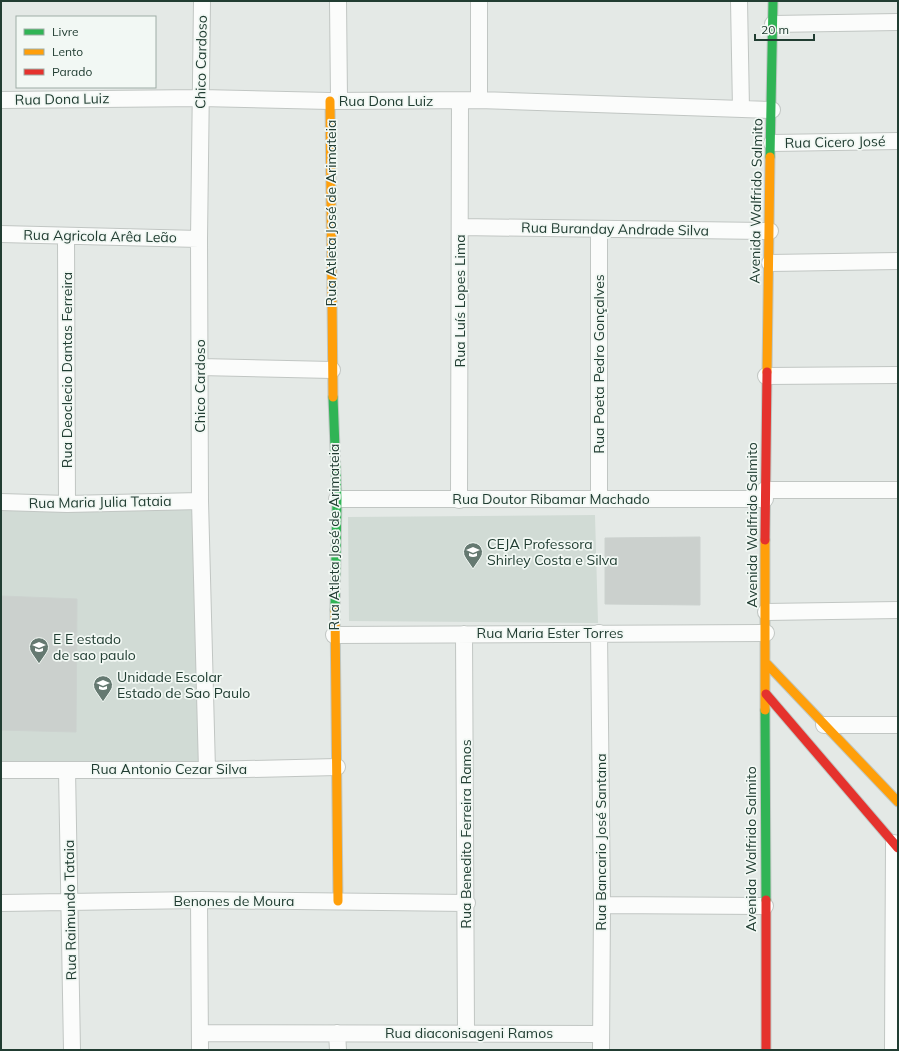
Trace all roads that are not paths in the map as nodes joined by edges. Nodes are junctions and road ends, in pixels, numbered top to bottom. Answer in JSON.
{"nodes":[{"id":1,"x":202,"y":1,"type":"edge"},
{"id":2,"x":338,"y":1,"type":"edge"},
{"id":3,"x":479,"y":1,"type":"edge"},
{"id":4,"x":740,"y":1,"type":"edge"},
{"id":5,"x":773,"y":1,"type":"edge"},
{"id":6,"x":898,"y":22,"type":"edge"},
{"id":7,"x":773,"y":24,"type":"junction"},
{"id":8,"x":201,"y":98,"type":"junction"},
{"id":9,"x":1,"y":100,"type":"edge"},
{"id":10,"x":335,"y":100,"type":"junction"},
{"id":11,"x":479,"y":100,"type":"junction"},
{"id":12,"x":460,"y":101,"type":"junction"},
{"id":13,"x":741,"y":109,"type":"junction"},
{"id":14,"x":772,"y":110,"type":"junction"},
{"id":15,"x":898,"y":141,"type":"edge"},
{"id":16,"x":772,"y":143,"type":"junction"},
{"id":17,"x":460,"y":227,"type":"junction"},
{"id":18,"x":599,"y":229,"type":"junction"},
{"id":19,"x":770,"y":231,"type":"junction"},
{"id":20,"x":1,"y":234,"type":"edge"},
{"id":21,"x":66,"y":236,"type":"junction"},
{"id":22,"x":199,"y":239,"type":"junction"},
{"id":23,"x":898,"y":261,"type":"edge"},
{"id":24,"x":770,"y":263,"type":"junction"},
{"id":25,"x":200,"y":367,"type":"junction"},
{"id":26,"x":332,"y":370,"type":"junction"},
{"id":27,"x":898,"y":375,"type":"edge"},
{"id":28,"x":766,"y":376,"type":"junction"},
{"id":29,"x":898,"y":490,"type":"edge"},
{"id":30,"x":765,"y":494,"type":"junction"},
{"id":31,"x":337,"y":499,"type":"junction"},
{"id":32,"x":599,"y":499,"type":"junction"},
{"id":33,"x":459,"y":500,"type":"junction"},
{"id":34,"x":200,"y":501,"type":"junction"},
{"id":35,"x":1,"y":502,"type":"edge"},
{"id":36,"x":67,"y":504,"type":"junction"},
{"id":37,"x":898,"y":610,"type":"edge"},
{"id":38,"x":766,"y":612,"type":"junction"},
{"id":39,"x":599,"y":633,"type":"junction"},
{"id":40,"x":766,"y":633,"type":"junction"},
{"id":41,"x":464,"y":634,"type":"junction"},
{"id":42,"x":334,"y":635,"type":"junction"},
{"id":43,"x":766,"y":663,"type":"junction"},
{"id":44,"x":766,"y":694,"type":"junction"},
{"id":45,"x":824,"y":725,"type":"junction"},
{"id":46,"x":898,"y":725,"type":"edge"},
{"id":47,"x":337,"y":767,"type":"junction"},
{"id":48,"x":1,"y":770,"type":"edge"},
{"id":49,"x":67,"y":770,"type":"junction"},
{"id":50,"x":207,"y":770,"type":"junction"},
{"id":51,"x":898,"y":802,"type":"edge"},
{"id":52,"x":896,"y":846,"type":"edge"},
{"id":53,"x":199,"y":900,"type":"junction"},
{"id":54,"x":338,"y":901,"type":"junction"},
{"id":55,"x":1,"y":903,"type":"edge"},
{"id":56,"x":70,"y":903,"type":"junction"},
{"id":57,"x":467,"y":903,"type":"junction"},
{"id":58,"x":602,"y":905,"type":"junction"},
{"id":59,"x":765,"y":906,"type":"junction"},
{"id":60,"x":337,"y":1032,"type":"junction"},
{"id":61,"x":200,"y":1033,"type":"junction"},
{"id":62,"x":466,"y":1033,"type":"junction"},
{"id":63,"x":600,"y":1034,"type":"junction"},
{"id":64,"x":72,"y":1050,"type":"edge"},
{"id":65,"x":200,"y":1050,"type":"edge"},
{"id":66,"x":338,"y":1050,"type":"edge"},
{"id":67,"x":600,"y":1050,"type":"edge"},
{"id":68,"x":766,"y":1050,"type":"edge"},
{"id":69,"x":893,"y":1050,"type":"edge"}],
"edges":[{"from":1,"to":8,"type":"street","name":"Chico Cardoso"},
{"from":2,"to":10,"type":"street","name":"Rua Atleta José de Arimateia"},
{"from":3,"to":11,"type":"street"},
{"from":4,"to":13,"type":"street"},
{"from":5,"to":7,"type":"street","name":"Avenida Walfrido Salmito"},
{"from":6,"to":7,"type":"street"},
{"from":7,"to":14,"type":"street","name":"Avenida Walfrido Salmito"},
{"from":8,"to":9,"type":"street","name":"Rua Dona Luiz"},
{"from":8,"to":10,"type":"street","name":"Rua Dona Luiz"},
{"from":8,"to":22,"type":"street","name":"Chico Cardoso"},
{"from":10,"to":12,"type":"street","name":"Rua Dona Luiz"},
{"from":10,"to":26,"type":"street","name":"Rua Atleta José de Arimateia"},
{"from":11,"to":12,"type":"street","name":"Rua Dona Luiz"},
{"from":11,"to":13,"type":"street","name":"Rua Dona Luiz"},
{"from":12,"to":17,"type":"street","name":"Rua Luís Lopes Lima"},
{"from":13,"to":14,"type":"street","name":"Rua Dona Luiz"},
{"from":14,"to":16,"type":"street","name":"Avenida Walfrido Salmito"},
{"from":15,"to":16,"type":"street","name":"Rua Cicero José"},
{"from":16,"to":19,"type":"street","name":"Avenida Walfrido Salmito"},
{"from":17,"to":18,"type":"street","name":"Rua Buranday Andrade Silva"},
{"from":17,"to":33,"type":"street","name":"Rua Luís Lopes Lima"},
{"from":18,"to":19,"type":"street","name":"Rua Buranday Andrade Silva"},
{"from":18,"to":32,"type":"street","name":"Rua Poeta Pedro Gonçalves"},
{"from":19,"to":24,"type":"street","name":"Avenida Walfrido Salmito"},
{"from":20,"to":21,"type":"street","name":"Rua Agricola Arêa Leão"},
{"from":21,"to":22,"type":"street","name":"Rua Agricola Arêa Leão"},
{"from":21,"to":36,"type":"street","name":"Rua Deoclecio Dantas Ferreira"},
{"from":22,"to":25,"type":"street","name":"Chico Cardoso"},
{"from":23,"to":24,"type":"street"},
{"from":24,"to":28,"type":"street","name":"Avenida Walfrido Salmito"},
{"from":25,"to":26,"type":"street"},
{"from":25,"to":34,"type":"street","name":"Chico Cardoso"},
{"from":26,"to":31,"type":"street","name":"Rua Atleta José de Arimateia"},
{"from":27,"to":28,"type":"street"},
{"from":28,"to":30,"type":"street","name":"Avenida Walfrido Salmito"},
{"from":29,"to":30,"type":"street","name":"Rua Doutor Ribamar Machado"},
{"from":30,"to":32,"type":"street","name":"Rua Doutor Ribamar Machado"},
{"from":30,"to":38,"type":"street","name":"Avenida Walfrido Salmito"},
{"from":31,"to":33,"type":"street","name":"Rua Doutor Ribamar Machado"},
{"from":31,"to":42,"type":"street","name":"Rua Atleta José de Arimateia"},
{"from":32,"to":33,"type":"street","name":"Rua Doutor Ribamar Machado"},
{"from":34,"to":36,"type":"street","name":"Rua Maria Julia Tataia"},
{"from":34,"to":50,"type":"street","name":"Chico Cardoso"},
{"from":35,"to":36,"type":"street","name":"Rua Maria Julia Tataia"},
{"from":37,"to":38,"type":"street"},
{"from":38,"to":40,"type":"street","name":"Avenida Walfrido Salmito"},
{"from":39,"to":40,"type":"street","name":"Rua Maria Ester Torres"},
{"from":39,"to":41,"type":"street","name":"Rua Maria Ester Torres"},
{"from":39,"to":58,"type":"street","name":"Rua Bancario José Santana"},
{"from":40,"to":43,"type":"street","name":"Avenida Walfrido Salmito"},
{"from":41,"to":42,"type":"street","name":"Rua Maria Ester Torres"},
{"from":41,"to":57,"type":"street","name":"Rua Benedito Ferreira Ramos"},
{"from":42,"to":47,"type":"street","name":"Rua Atleta José de Arimateia"},
{"from":43,"to":44,"type":"street","name":"Avenida Walfrido Salmito"},
{"from":43,"to":45,"type":"street"},
{"from":44,"to":52,"type":"street"},
{"from":44,"to":59,"type":"street","name":"Avenida Walfrido Salmito"},
{"from":45,"to":46,"type":"street"},
{"from":45,"to":51,"type":"street"},
{"from":47,"to":50,"type":"street","name":"Rua Antonio Cezar Silva"},
{"from":47,"to":54,"type":"street","name":"Rua Atleta José de Arimateia"},
{"from":48,"to":49,"type":"street","name":"Rua Antonio Cezar Silva"},
{"from":49,"to":50,"type":"street","name":"Rua Antonio Cezar Silva"},
{"from":49,"to":56,"type":"street","name":"Rua Raimundo Tataia"},
{"from":52,"to":69,"type":"street"},
{"from":53,"to":54,"type":"street","name":"Benones de Moura"},
{"from":53,"to":56,"type":"street","name":"Benones de Moura"},
{"from":53,"to":61,"type":"street"},
{"from":54,"to":57,"type":"street","name":"Benones de Moura"},
{"from":55,"to":56,"type":"street","name":"Benones de Moura"},
{"from":56,"to":64,"type":"street","name":"Rua Raimundo Tataia"},
{"from":57,"to":62,"type":"street","name":"Rua Benedito Ferreira Ramos"},
{"from":58,"to":59,"type":"street"},
{"from":58,"to":63,"type":"street","name":"Rua Bancario José Santana"},
{"from":59,"to":68,"type":"street","name":"Avenida Walfrido Salmito"},
{"from":60,"to":61,"type":"street","name":"Rua diaconisageni Ramos"},
{"from":60,"to":62,"type":"street","name":"Rua diaconisageni Ramos"},
{"from":60,"to":66,"type":"street"},
{"from":61,"to":65,"type":"street"},
{"from":62,"to":63,"type":"street","name":"Rua diaconisageni Ramos"},
{"from":63,"to":67,"type":"street","name":"Rua Bancario José Santana"}]}
